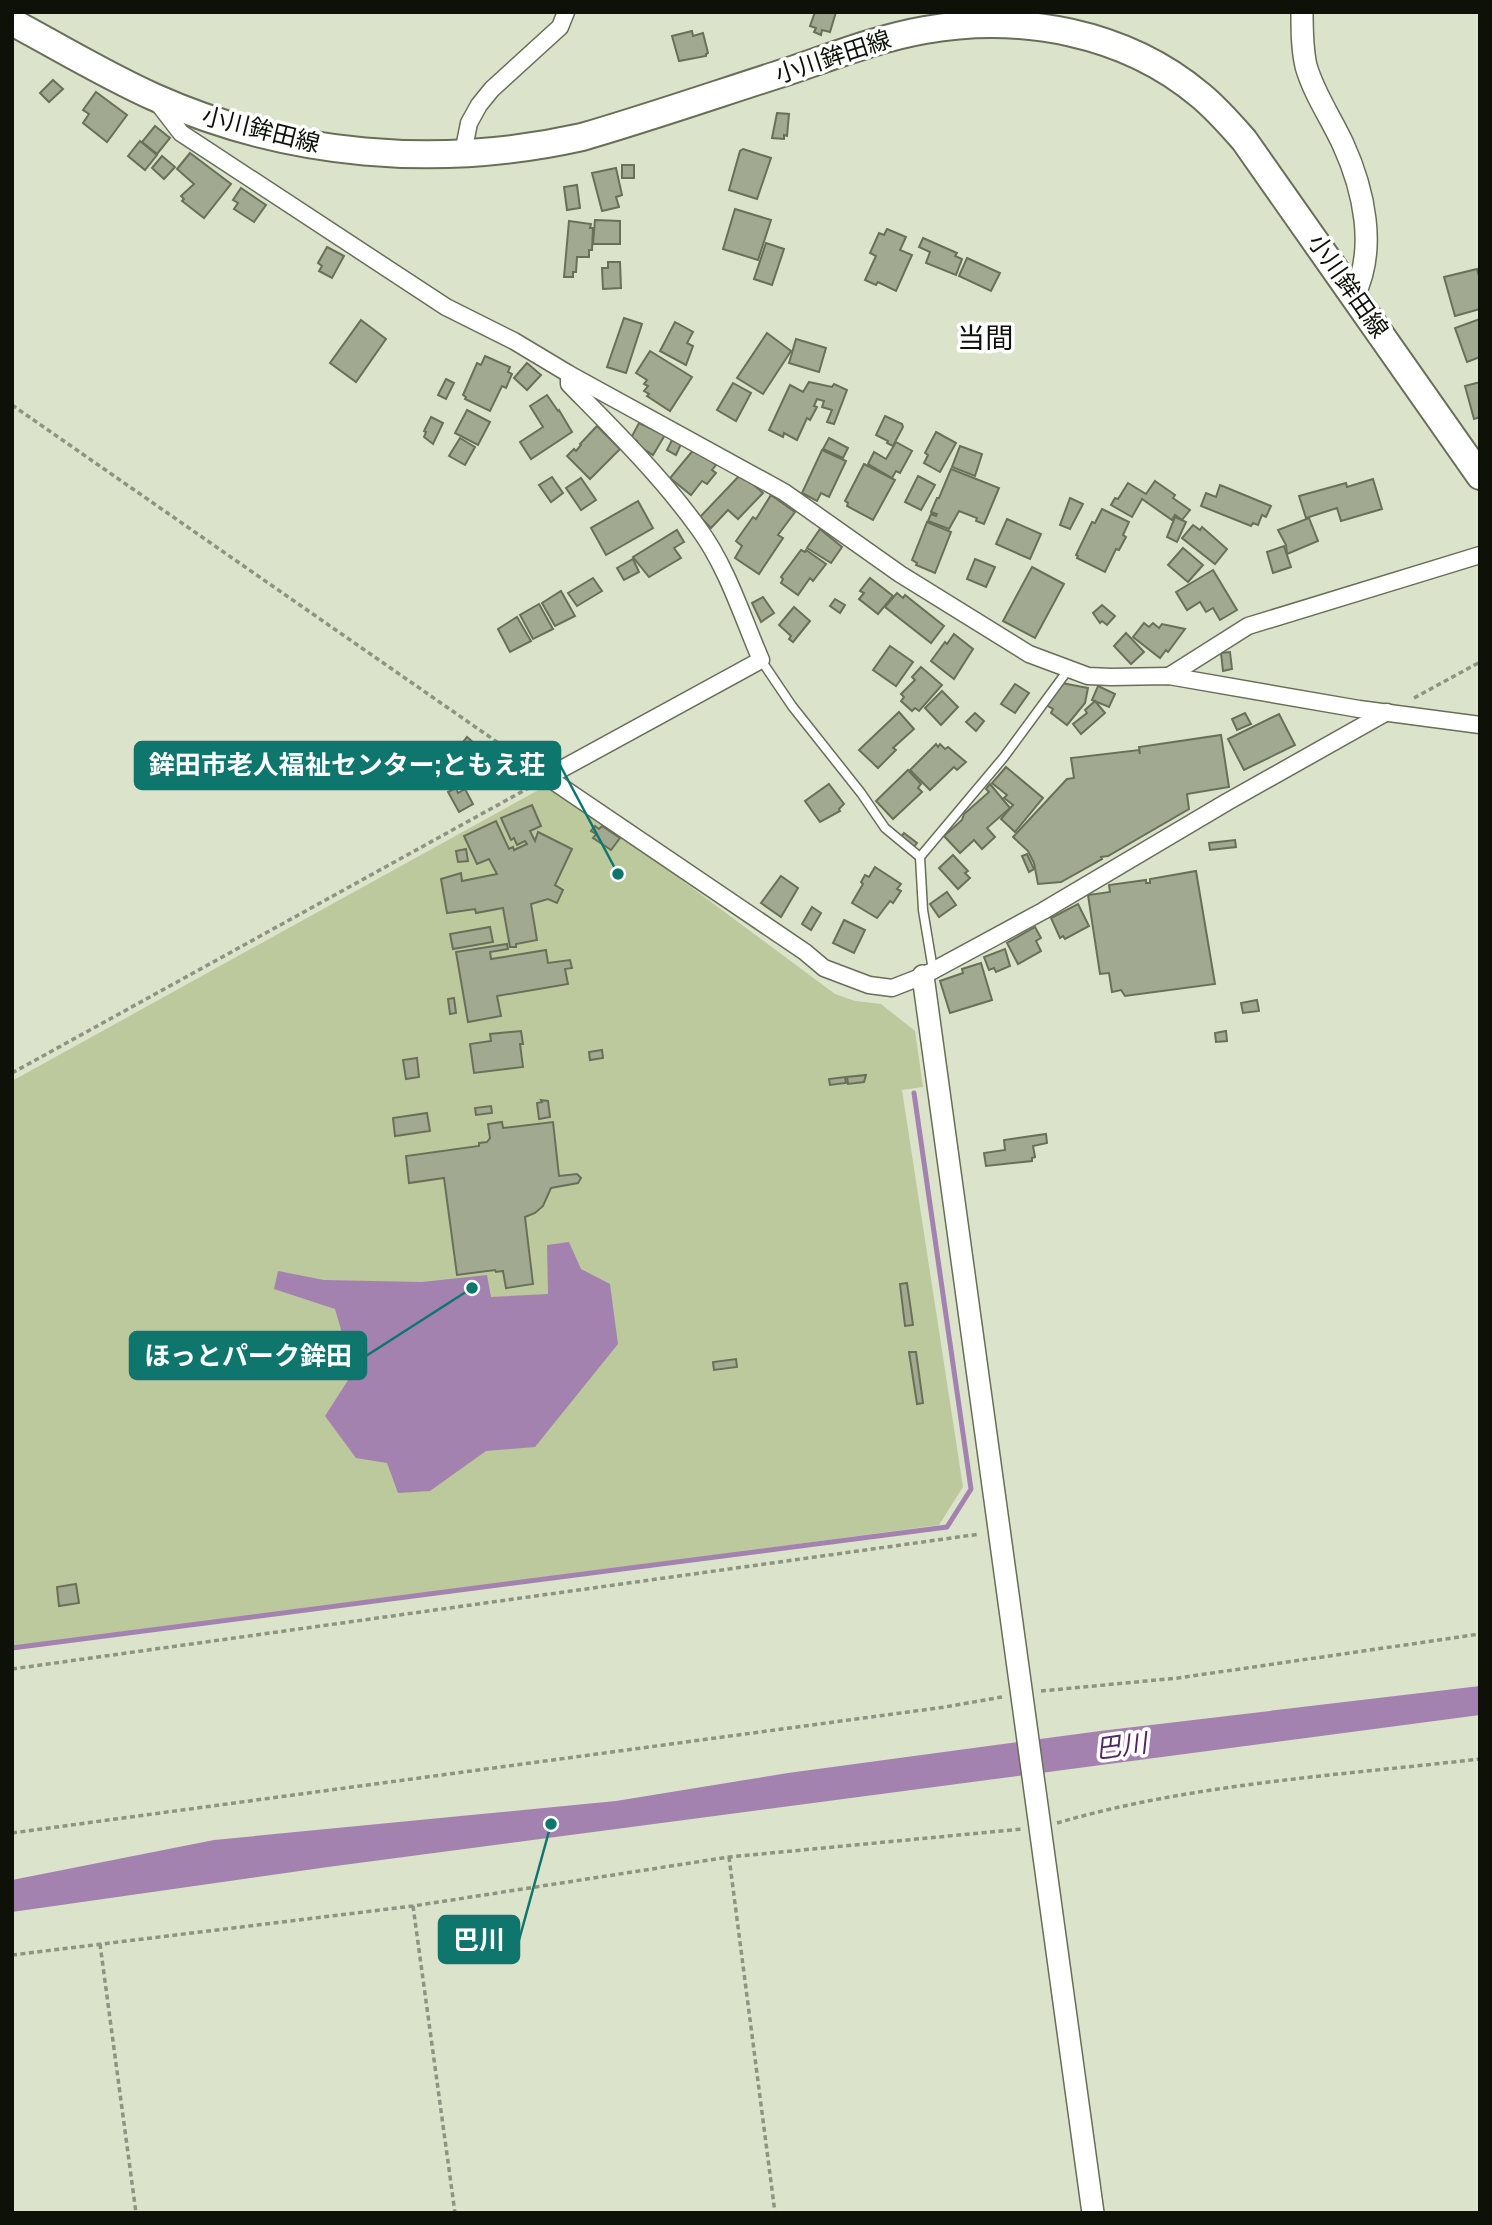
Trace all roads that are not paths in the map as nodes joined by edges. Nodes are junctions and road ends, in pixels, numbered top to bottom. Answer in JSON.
{"nodes":[{"id":1,"x":566,"y":12,"type":"edge"},
{"id":2,"x":1302,"y":12,"type":"edge"},
{"id":3,"x":12,"y":22,"type":"edge"},
{"id":4,"x":153,"y":97,"type":"junction"},
{"id":5,"x":463,"y":153,"type":"junction"},
{"id":6,"x":1354,"y":295,"type":"junction"},
{"id":7,"x":569,"y":374,"type":"junction"},
{"id":8,"x":1480,"y":477,"type":"edge"},
{"id":9,"x":1480,"y":555,"type":"edge"},
{"id":10,"x":761,"y":660,"type":"junction"},
{"id":11,"x":1068,"y":670,"type":"junction"},
{"id":12,"x":1169,"y":676,"type":"junction"},
{"id":13,"x":1387,"y":712,"type":"junction"},
{"id":14,"x":1480,"y":725,"type":"edge"},
{"id":15,"x":920,"y":857,"type":"junction"},
{"id":16,"x":928,"y":973,"type":"junction"},
{"id":17,"x":1093,"y":2213,"type":"edge"}],
"edges":[{"from":1,"to":5,"type":"street"},
{"from":2,"to":6,"type":"street"},
{"from":3,"to":4,"type":"main road","name":"小川鉾田線"},
{"from":4,"to":5,"type":"main road","name":"小川鉾田線"},
{"from":4,"to":7,"type":"street"},
{"from":5,"to":6,"type":"main road","name":"小川鉾田線"},
{"from":6,"to":8,"type":"main road","name":"小川鉾田線"},
{"from":7,"to":10,"type":"street"},
{"from":7,"to":11,"type":"street"},
{"from":9,"to":12,"type":"street"},
{"from":10,"to":15,"type":"lane"},
{"from":10,"to":16,"type":"street"},
{"from":11,"to":12,"type":"street"},
{"from":11,"to":15,"type":"lane"},
{"from":12,"to":13,"type":"street"},
{"from":13,"to":14,"type":"street"},
{"from":13,"to":16,"type":"street"},
{"from":15,"to":16,"type":"lane"},
{"from":16,"to":17,"type":"street"}]}
